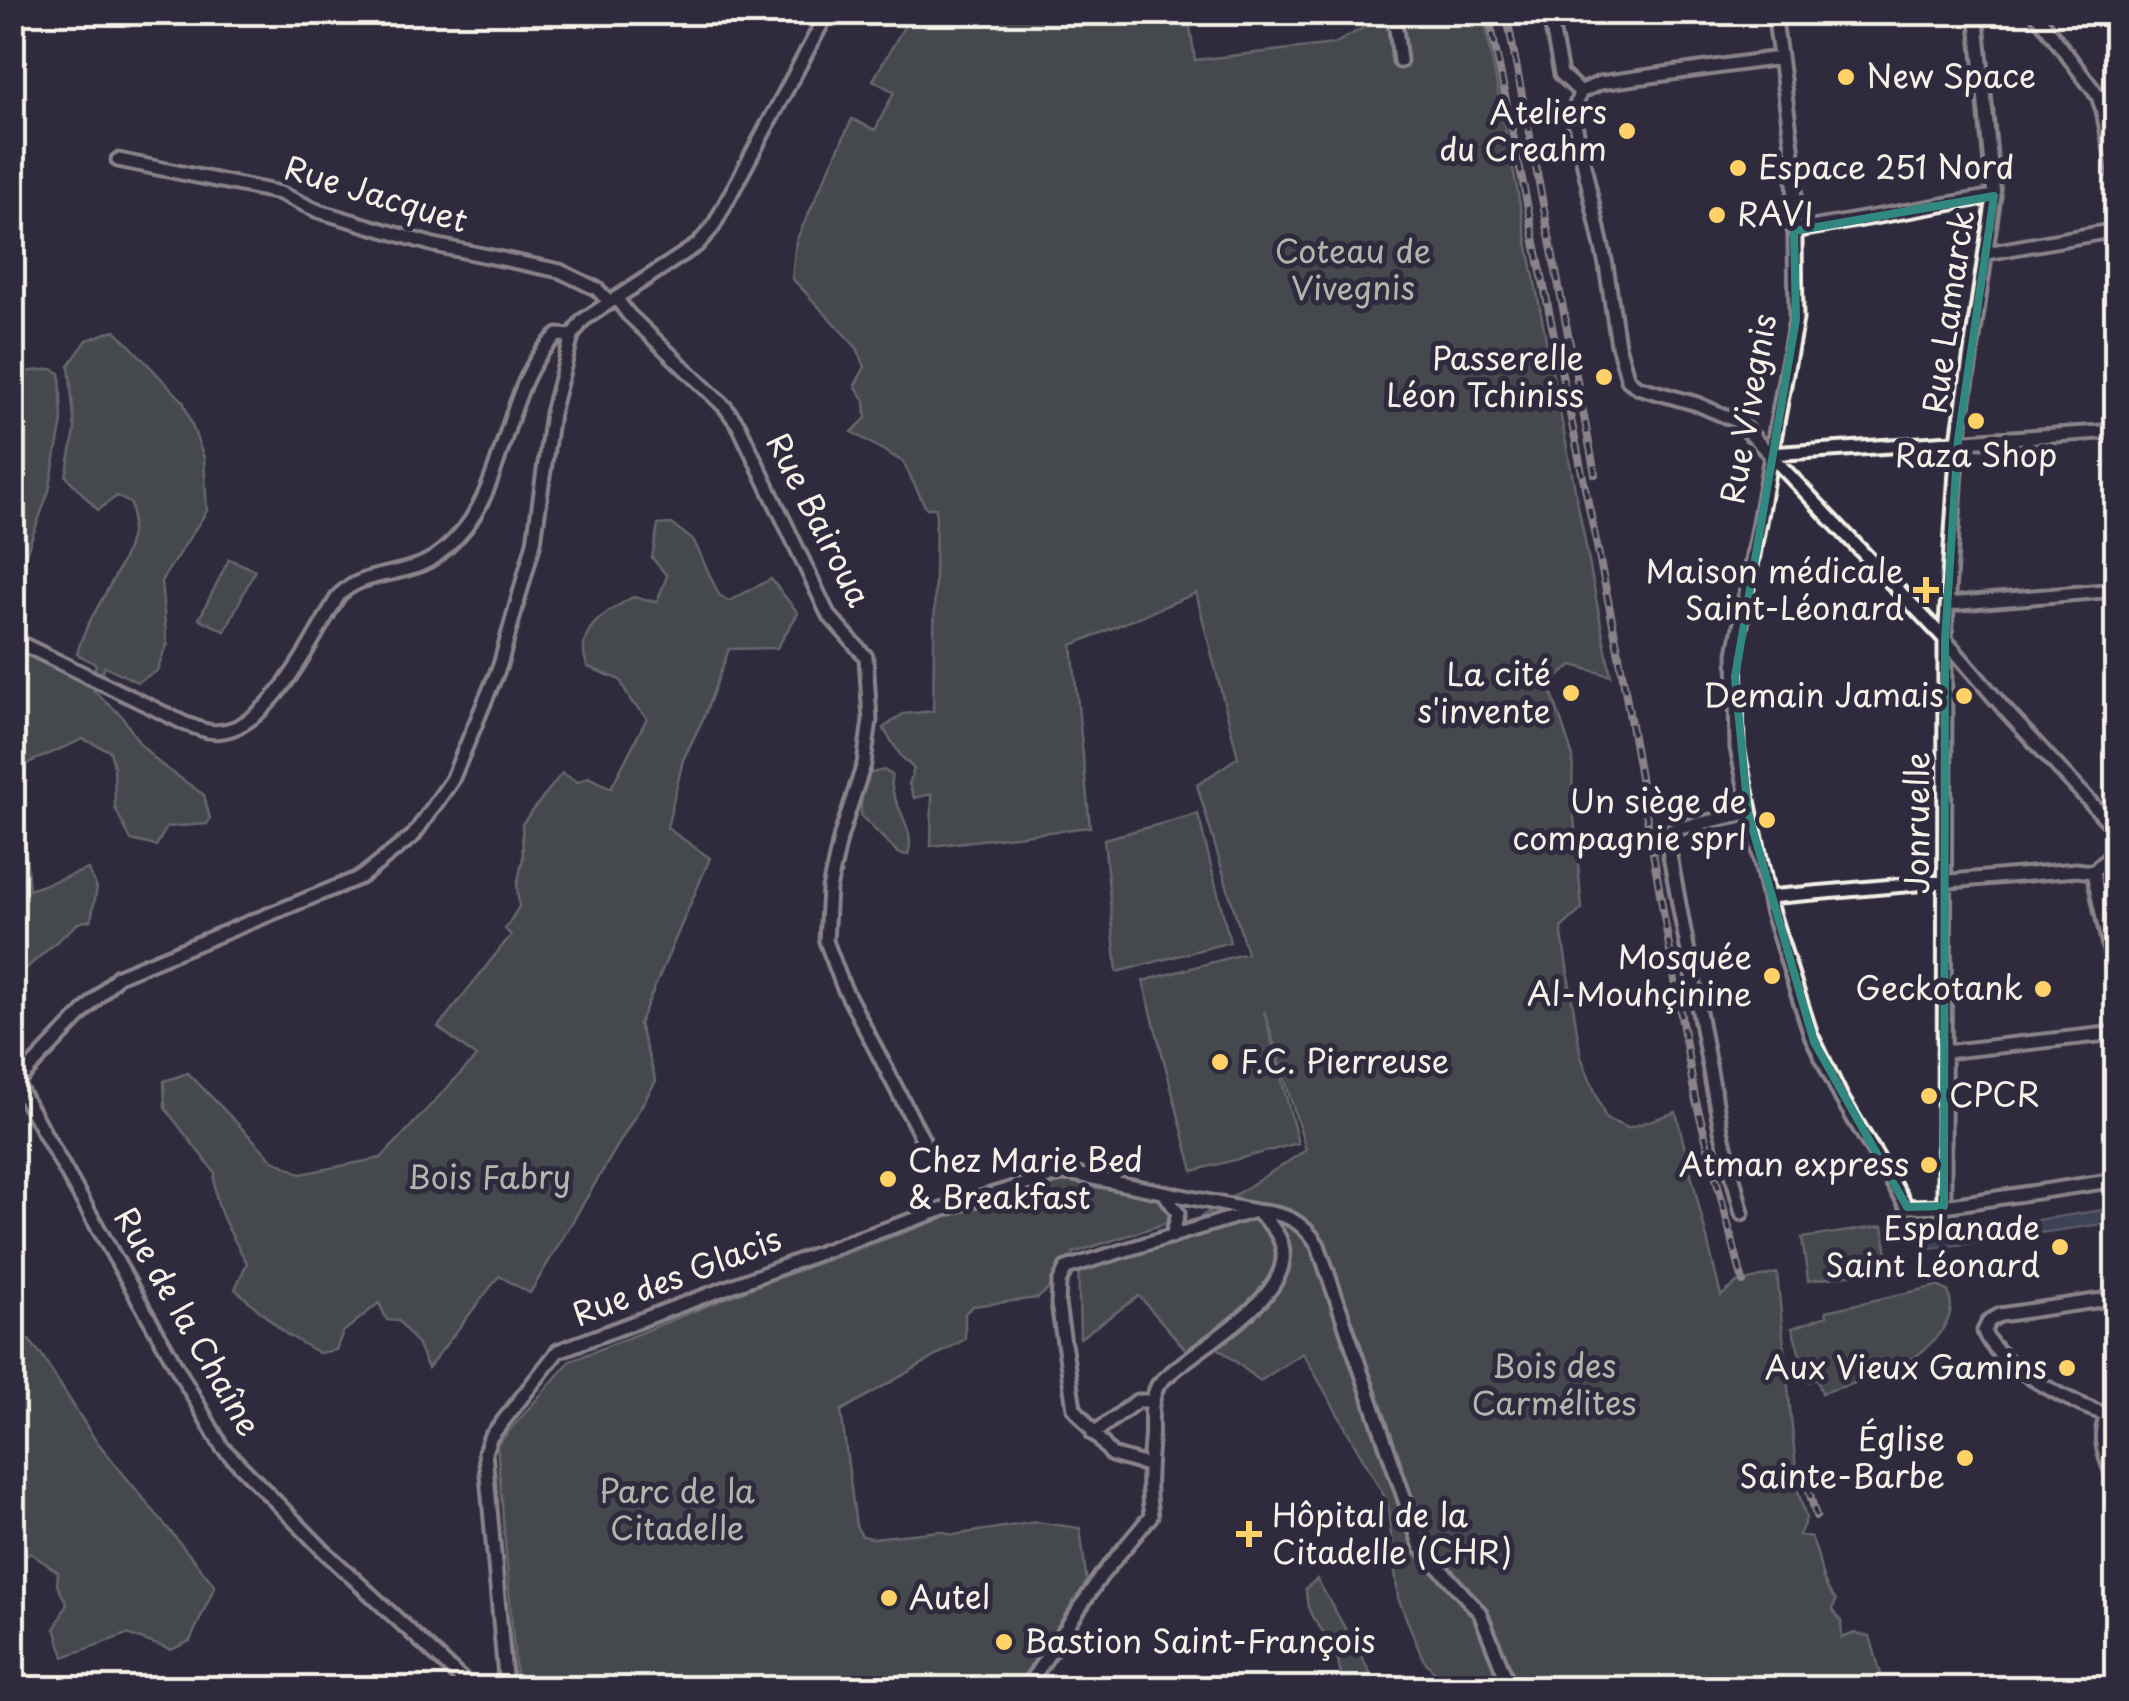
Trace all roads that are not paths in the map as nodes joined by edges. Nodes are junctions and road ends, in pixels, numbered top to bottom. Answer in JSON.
{"nodes":[{"id":1,"x":828,"y":12,"type":"edge"},
{"id":2,"x":1390,"y":12,"type":"edge"},
{"id":3,"x":1548,"y":12,"type":"edge"},
{"id":4,"x":1774,"y":12,"type":"edge"},
{"id":5,"x":1976,"y":12,"type":"edge"},
{"id":6,"x":2036,"y":12,"type":"edge"},
{"id":7,"x":1779,"y":58,"type":"junction"},
{"id":8,"x":1400,"y":62,"type":"dead end"},
{"id":9,"x":1580,"y":92,"type":"junction"},
{"id":10,"x":2116,"y":107,"type":"edge"},
{"id":11,"x":2102,"y":111,"type":"junction"},
{"id":12,"x":118,"y":160,"type":"dead end"},
{"id":13,"x":2116,"y":176,"type":"edge"},
{"id":14,"x":1994,"y":196,"type":"junction"},
{"id":15,"x":2116,"y":230,"type":"edge"},
{"id":16,"x":1794,"y":231,"type":"junction"},
{"id":17,"x":1986,"y":253,"type":"junction"},
{"id":18,"x":613,"y":300,"type":"junction"},
{"id":19,"x":572,"y":336,"type":"junction"},
{"id":20,"x":2116,"y":431,"type":"edge"},
{"id":21,"x":1958,"y":440,"type":"junction"},
{"id":22,"x":1770,"y":454,"type":"junction"},
{"id":23,"x":2116,"y":590,"type":"edge"},
{"id":24,"x":1948,"y":604,"type":"junction"},
{"id":25,"x":12,"y":639,"type":"edge"},
{"id":26,"x":1946,"y":640,"type":"junction"},
{"id":27,"x":1748,"y":812,"type":"junction"},
{"id":28,"x":2116,"y":830,"type":"edge"},
{"id":29,"x":2116,"y":850,"type":"edge"},
{"id":30,"x":2093,"y":872,"type":"junction"},
{"id":31,"x":1945,"y":883,"type":"junction"},
{"id":32,"x":1768,"y":897,"type":"junction"},
{"id":33,"x":2116,"y":978,"type":"edge"},
{"id":34,"x":2116,"y":1033,"type":"edge"},
{"id":35,"x":1944,"y":1052,"type":"junction"},
{"id":36,"x":14,"y":1085,"type":"edge"},
{"id":37,"x":923,"y":1140,"type":"dead end"},
{"id":38,"x":2116,"y":1180,"type":"edge"},
{"id":39,"x":1164,"y":1194,"type":"junction"},
{"id":40,"x":1944,"y":1206,"type":"junction"},
{"id":41,"x":1255,"y":1211,"type":"junction"},
{"id":42,"x":1742,"y":1213,"type":"dead end"},
{"id":43,"x":1172,"y":1236,"type":"junction"},
{"id":44,"x":2116,"y":1298,"type":"edge"},
{"id":45,"x":1150,"y":1401,"type":"junction"},
{"id":46,"x":2112,"y":1416,"type":"edge"},
{"id":47,"x":1094,"y":1434,"type":"junction"},
{"id":48,"x":1147,"y":1465,"type":"junction"},
{"id":49,"x":2116,"y":1484,"type":"edge"},
{"id":50,"x":471,"y":1688,"type":"edge"},
{"id":51,"x":506,"y":1688,"type":"edge"},
{"id":52,"x":1026,"y":1688,"type":"edge"},
{"id":53,"x":1510,"y":1688,"type":"edge"}],
"edges":[{"from":1,"to":18,"type":"street"},
{"from":2,"to":8,"type":"street"},
{"from":3,"to":9,"type":"street"},
{"from":4,"to":7,"type":"street","name":"Rue Vivegnis"},
{"from":5,"to":14,"type":"street","name":"Rue Lamarck"},
{"from":6,"to":11,"type":"street"},
{"from":7,"to":9,"type":"street"},
{"from":7,"to":16,"type":"street","name":"Rue Vivegnis"},
{"from":9,"to":22,"type":"street"},
{"from":10,"to":11,"type":"street"},
{"from":11,"to":13,"type":"street"},
{"from":12,"to":18,"type":"street","name":"Rue Jacquet"},
{"from":14,"to":16,"type":"street"},
{"from":14,"to":17,"type":"street","name":"Rue Lamarck"},
{"from":15,"to":17,"type":"street"},
{"from":16,"to":22,"type":"street","name":"Rue Vivegnis"},
{"from":17,"to":21,"type":"street","name":"Rue Lamarck"},
{"from":18,"to":19,"type":"street"},
{"from":18,"to":37,"type":"street","name":"Rue Bairoua"},
{"from":19,"to":25,"type":"street"},
{"from":19,"to":36,"type":"street"},
{"from":20,"to":21,"type":"street"},
{"from":21,"to":22,"type":"street"},
{"from":21,"to":24,"type":"street","name":"Jonruelle"},
{"from":22,"to":26,"type":"street"},
{"from":22,"to":27,"type":"street","name":"Rue Vivegnis"},
{"from":23,"to":24,"type":"street"},
{"from":24,"to":26,"type":"street","name":"Jonruelle"},
{"from":26,"to":28,"type":"street"},
{"from":26,"to":31,"type":"street","name":"Jonruelle"},
{"from":27,"to":32,"type":"street","name":"Rue Vivegnis"},
{"from":27,"to":42,"type":"street"},
{"from":29,"to":30,"type":"street"},
{"from":30,"to":31,"type":"street"},
{"from":30,"to":33,"type":"street"},
{"from":31,"to":32,"type":"street"},
{"from":31,"to":35,"type":"street","name":"Jonruelle"},
{"from":32,"to":40,"type":"street","name":"Rue Vivegnis"},
{"from":34,"to":35,"type":"street"},
{"from":35,"to":40,"type":"street","name":"Jonruelle"},
{"from":36,"to":50,"type":"street","name":"Rue de la Chaîne"},
{"from":38,"to":40,"type":"street"},
{"from":39,"to":41,"type":"street","name":"Rue des Glacis"},
{"from":39,"to":43,"type":"street"},
{"from":39,"to":51,"type":"street","name":"Rue des Glacis"},
{"from":41,"to":43,"type":"street"},
{"from":41,"to":45,"type":"street"},
{"from":41,"to":53,"type":"street","name":"Rue des Glacis"},
{"from":43,"to":47,"type":"street"},
{"from":44,"to":46,"type":"street"},
{"from":45,"to":47,"type":"street"},
{"from":45,"to":48,"type":"street"},
{"from":46,"to":49,"type":"street"},
{"from":47,"to":48,"type":"street"},
{"from":48,"to":52,"type":"street"}]}
